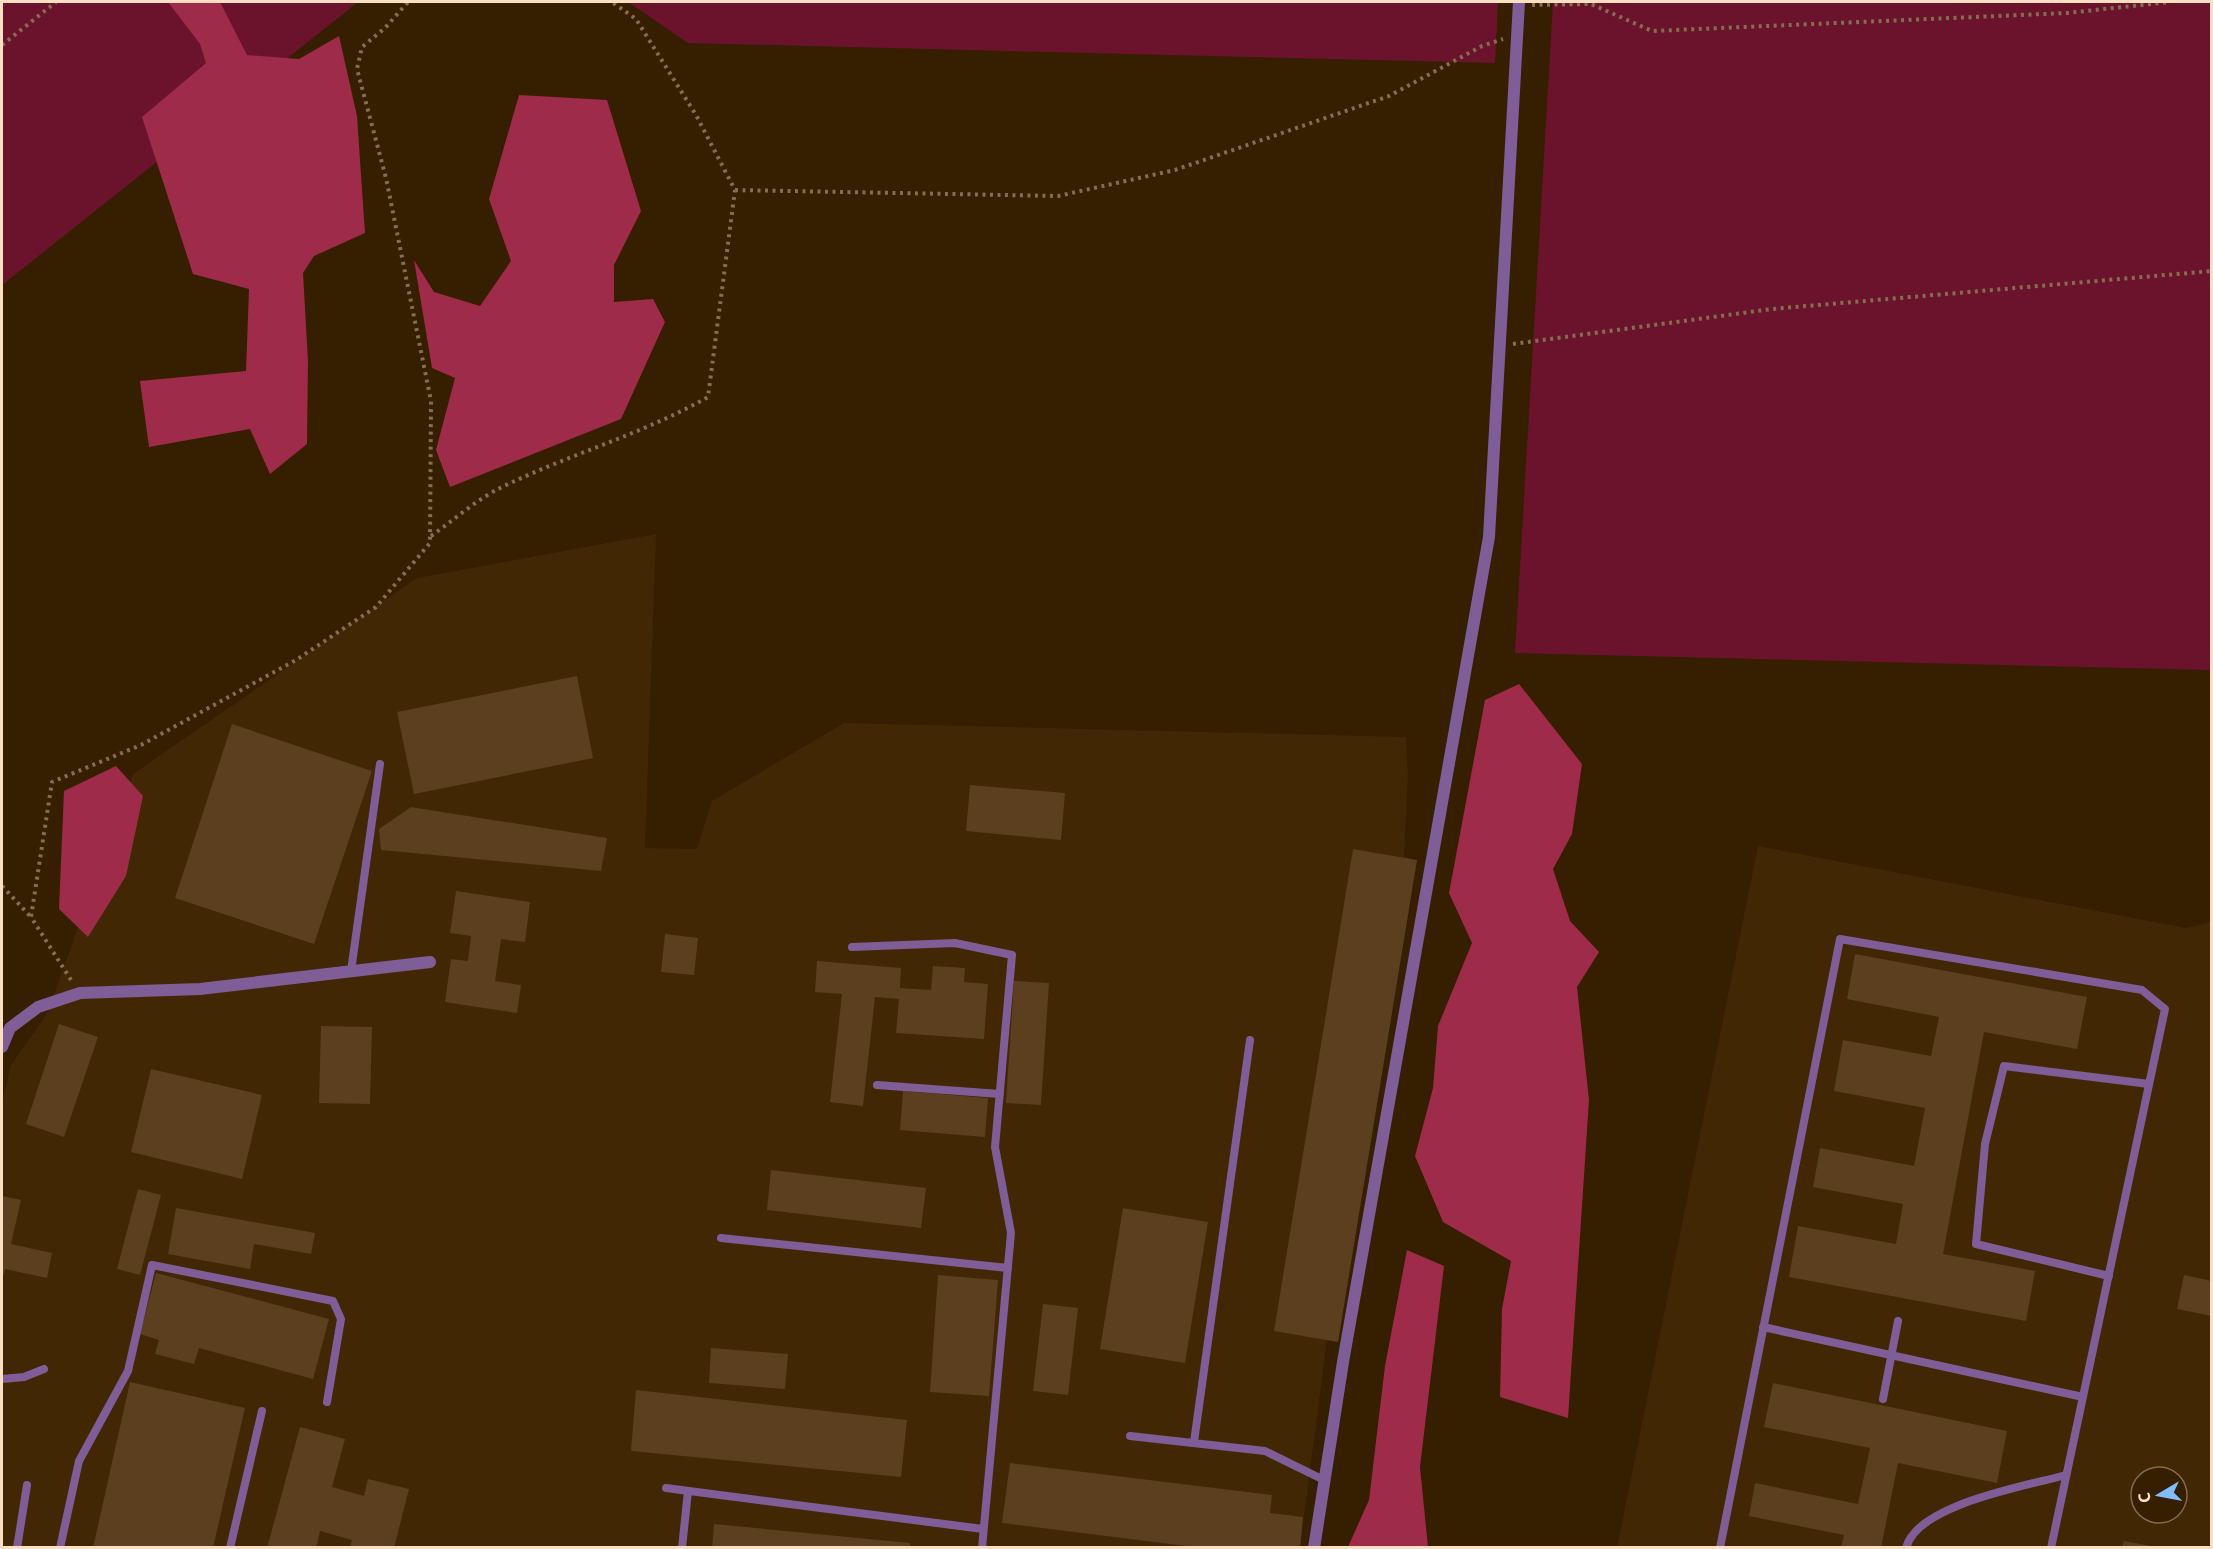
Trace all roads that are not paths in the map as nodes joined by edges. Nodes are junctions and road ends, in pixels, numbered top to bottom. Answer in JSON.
{"nodes":[{"id":1,"x":1519,"y":3,"type":"edge"},
{"id":2,"x":380,"y":764,"type":"dead end"},
{"id":3,"x":852,"y":947,"type":"dead end"},
{"id":4,"x":430,"y":962,"type":"dead end"},
{"id":5,"x":351,"y":971,"type":"junction"},
{"id":6,"x":1250,"y":1040,"type":"dead end"},
{"id":7,"x":2,"y":1047,"type":"edge"},
{"id":8,"x":2149,"y":1084,"type":"junction"},
{"id":9,"x":877,"y":1085,"type":"dead end"},
{"id":10,"x":1000,"y":1094,"type":"junction"},
{"id":11,"x":721,"y":1238,"type":"dead end"},
{"id":12,"x":1008,"y":1268,"type":"junction"},
{"id":13,"x":2109,"y":1276,"type":"junction"},
{"id":14,"x":1898,"y":1321,"type":"dead end"},
{"id":15,"x":1763,"y":1327,"type":"junction"},
{"id":16,"x":1892,"y":1356,"type":"junction"},
{"id":17,"x":44,"y":1369,"type":"dead end"},
{"id":18,"x":2,"y":1378,"type":"edge"},
{"id":19,"x":2083,"y":1397,"type":"junction"},
{"id":20,"x":1883,"y":1399,"type":"dead end"},
{"id":21,"x":327,"y":1402,"type":"dead end"},
{"id":22,"x":262,"y":1411,"type":"dead end"},
{"id":23,"x":1130,"y":1436,"type":"dead end"},
{"id":24,"x":1194,"y":1442,"type":"junction"},
{"id":25,"x":2066,"y":1475,"type":"junction"},
{"id":26,"x":1326,"y":1481,"type":"junction"},
{"id":27,"x":27,"y":1485,"type":"dead end"},
{"id":28,"x":666,"y":1488,"type":"dead end"},
{"id":29,"x":688,"y":1491,"type":"junction"},
{"id":30,"x":983,"y":1529,"type":"junction"},
{"id":31,"x":17,"y":1548,"type":"edge"},
{"id":32,"x":60,"y":1548,"type":"edge"},
{"id":33,"x":230,"y":1548,"type":"edge"},
{"id":34,"x":682,"y":1548,"type":"edge"},
{"id":35,"x":982,"y":1548,"type":"edge"},
{"id":36,"x":1314,"y":1548,"type":"edge"},
{"id":37,"x":1720,"y":1548,"type":"edge"},
{"id":38,"x":1906,"y":1548,"type":"edge"},
{"id":39,"x":2051,"y":1548,"type":"edge"}],
"edges":[{"from":1,"to":26,"type":"street"},
{"from":2,"to":5,"type":"lane"},
{"from":3,"to":10,"type":"lane"},
{"from":4,"to":5,"type":"street"},
{"from":5,"to":7,"type":"street"},
{"from":6,"to":24,"type":"lane"},
{"from":8,"to":13,"type":"lane"},
{"from":8,"to":13,"type":"lane"},
{"from":8,"to":15,"type":"lane"},
{"from":9,"to":10,"type":"lane"},
{"from":10,"to":12,"type":"lane"},
{"from":11,"to":12,"type":"lane"},
{"from":12,"to":30,"type":"lane"},
{"from":13,"to":19,"type":"lane"},
{"from":14,"to":16,"type":"lane"},
{"from":15,"to":16,"type":"lane"},
{"from":15,"to":37,"type":"lane"},
{"from":16,"to":19,"type":"lane"},
{"from":16,"to":20,"type":"lane"},
{"from":17,"to":18,"type":"lane"},
{"from":19,"to":25,"type":"lane"},
{"from":21,"to":32,"type":"lane"},
{"from":22,"to":33,"type":"lane"},
{"from":23,"to":24,"type":"lane"},
{"from":24,"to":26,"type":"lane"},
{"from":25,"to":38,"type":"lane"},
{"from":25,"to":39,"type":"lane"},
{"from":26,"to":36,"type":"street"},
{"from":27,"to":31,"type":"lane"},
{"from":28,"to":29,"type":"lane"},
{"from":29,"to":30,"type":"lane"},
{"from":29,"to":34,"type":"lane"},
{"from":30,"to":35,"type":"lane"}]}
